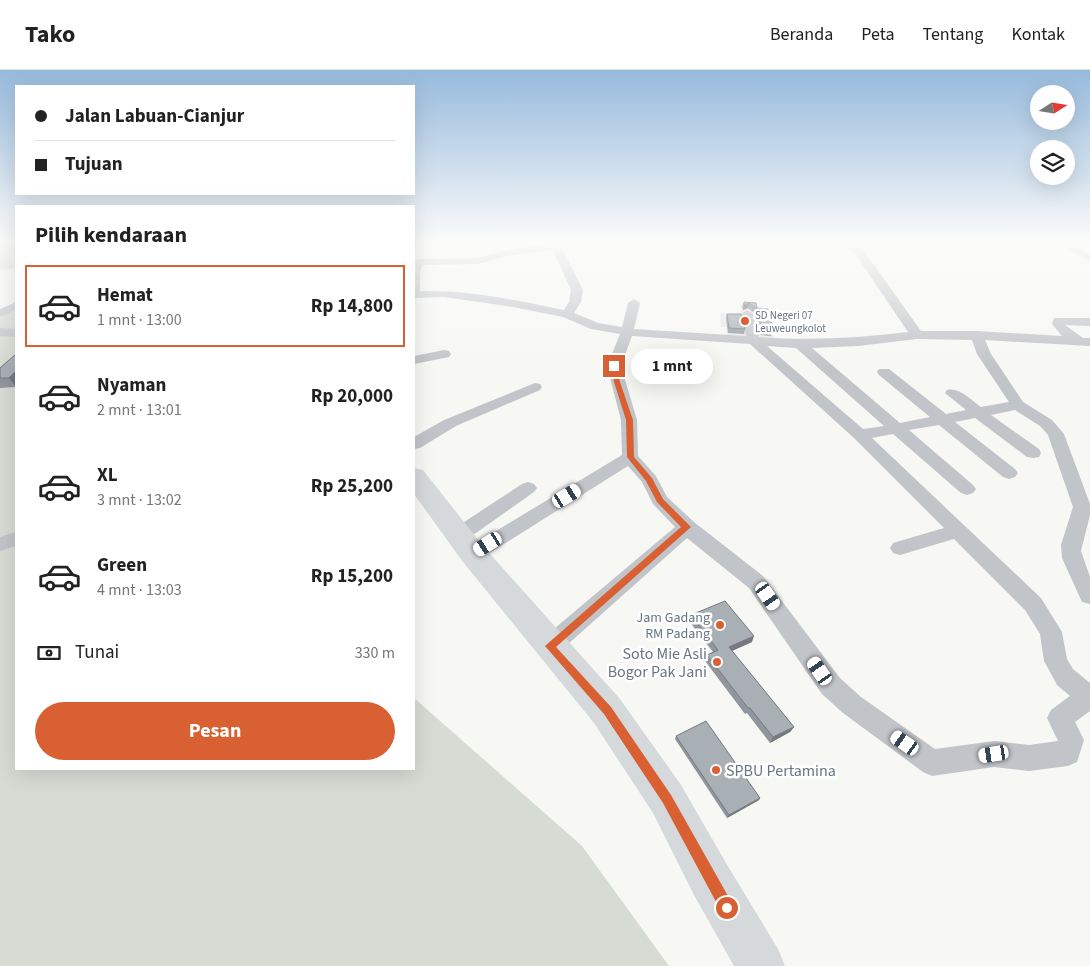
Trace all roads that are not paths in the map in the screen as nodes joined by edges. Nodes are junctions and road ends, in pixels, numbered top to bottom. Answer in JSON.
{"nodes":[{"id":1,"x":574,"y":284,"type":"edge"},
{"id":2,"x":880,"y":284,"type":"edge"},
{"id":3,"x":415,"y":295,"type":"edge"},
{"id":4,"x":634,"y":303,"type":"dead end"},
{"id":5,"x":15,"y":306,"type":"edge"},
{"id":6,"x":0,"y":313,"type":"edge"},
{"id":7,"x":568,"y":314,"type":"junction"},
{"id":8,"x":747,"y":314,"type":"dead end"},
{"id":9,"x":1089,"y":322,"type":"edge"},
{"id":10,"x":0,"y":332,"type":"edge"},
{"id":11,"x":627,"y":332,"type":"junction"},
{"id":12,"x":15,"y":333,"type":"edge"},
{"id":13,"x":917,"y":335,"type":"junction"},
{"id":14,"x":977,"y":336,"type":"junction"},
{"id":15,"x":753,"y":340,"type":"junction"},
{"id":16,"x":1084,"y":341,"type":"edge"},
{"id":17,"x":800,"y":344,"type":"junction"},
{"id":18,"x":444,"y":354,"type":"dead end"},
{"id":19,"x":415,"y":360,"type":"edge"},
{"id":20,"x":884,"y":372,"type":"dead end"},
{"id":21,"x":535,"y":387,"type":"dead end"},
{"id":22,"x":952,"y":393,"type":"dead end"},
{"id":23,"x":1018,"y":405,"type":"junction"},
{"id":24,"x":979,"y":412,"type":"junction"},
{"id":25,"x":942,"y":419,"type":"junction"},
{"id":26,"x":896,"y":428,"type":"junction"},
{"id":27,"x":860,"y":435,"type":"junction"},
{"id":28,"x":1033,"y":453,"type":"dead end"},
{"id":29,"x":630,"y":457,"type":"junction"},
{"id":30,"x":415,"y":468,"type":"edge"},
{"id":31,"x":415,"y":470,"type":"edge"},
{"id":32,"x":1009,"y":473,"type":"dead end"},
{"id":33,"x":528,"y":488,"type":"dead end"},
{"id":34,"x":967,"y":489,"type":"dead end"},
{"id":35,"x":687,"y":527,"type":"junction"},
{"id":36,"x":958,"y":531,"type":"junction"},
{"id":37,"x":15,"y":539,"type":"edge"},
{"id":38,"x":0,"y":544,"type":"edge"},
{"id":39,"x":466,"y":545,"type":"junction"},
{"id":40,"x":15,"y":546,"type":"edge"},
{"id":41,"x":900,"y":548,"type":"dead end"},
{"id":42,"x":0,"y":552,"type":"edge"},
{"id":43,"x":1090,"y":596,"type":"edge"},
{"id":44,"x":550,"y":646,"type":"junction"},
{"id":45,"x":1089,"y":697,"type":"edge"},
{"id":46,"x":761,"y":966,"type":"edge"}],
"edges":[{"from":1,"to":7,"type":"street"},
{"from":2,"to":13,"type":"street"},
{"from":3,"to":7,"type":"street"},
{"from":4,"to":11,"type":"street"},
{"from":5,"to":6,"type":"street"},
{"from":7,"to":11,"type":"street"},
{"from":8,"to":15,"type":"street"},
{"from":9,"to":16,"type":"street"},
{"from":10,"to":12,"type":"street"},
{"from":11,"to":15,"type":"street"},
{"from":11,"to":29,"type":"street"},
{"from":13,"to":14,"type":"street"},
{"from":13,"to":17,"type":"street"},
{"from":14,"to":16,"type":"street"},
{"from":14,"to":23,"type":"street"},
{"from":15,"to":17,"type":"street"},
{"from":15,"to":27,"type":"street"},
{"from":17,"to":26,"type":"street"},
{"from":18,"to":19,"type":"street"},
{"from":20,"to":25,"type":"street"},
{"from":21,"to":30,"type":"street"},
{"from":22,"to":24,"type":"street"},
{"from":23,"to":24,"type":"street"},
{"from":23,"to":43,"type":"street"},
{"from":24,"to":25,"type":"street"},
{"from":24,"to":28,"type":"street"},
{"from":25,"to":26,"type":"street"},
{"from":25,"to":32,"type":"street"},
{"from":26,"to":27,"type":"street"},
{"from":26,"to":34,"type":"street"},
{"from":27,"to":36,"type":"street"},
{"from":29,"to":35,"type":"street"},
{"from":29,"to":39,"type":"street"},
{"from":31,"to":39,"type":"highway"},
{"from":33,"to":39,"type":"street"},
{"from":35,"to":44,"type":"street"},
{"from":35,"to":45,"type":"street"},
{"from":36,"to":41,"type":"street"},
{"from":36,"to":45,"type":"street"},
{"from":37,"to":38,"type":"street"},
{"from":39,"to":44,"type":"highway"},
{"from":40,"to":42,"type":"street"},
{"from":44,"to":46,"type":"highway"}]}
